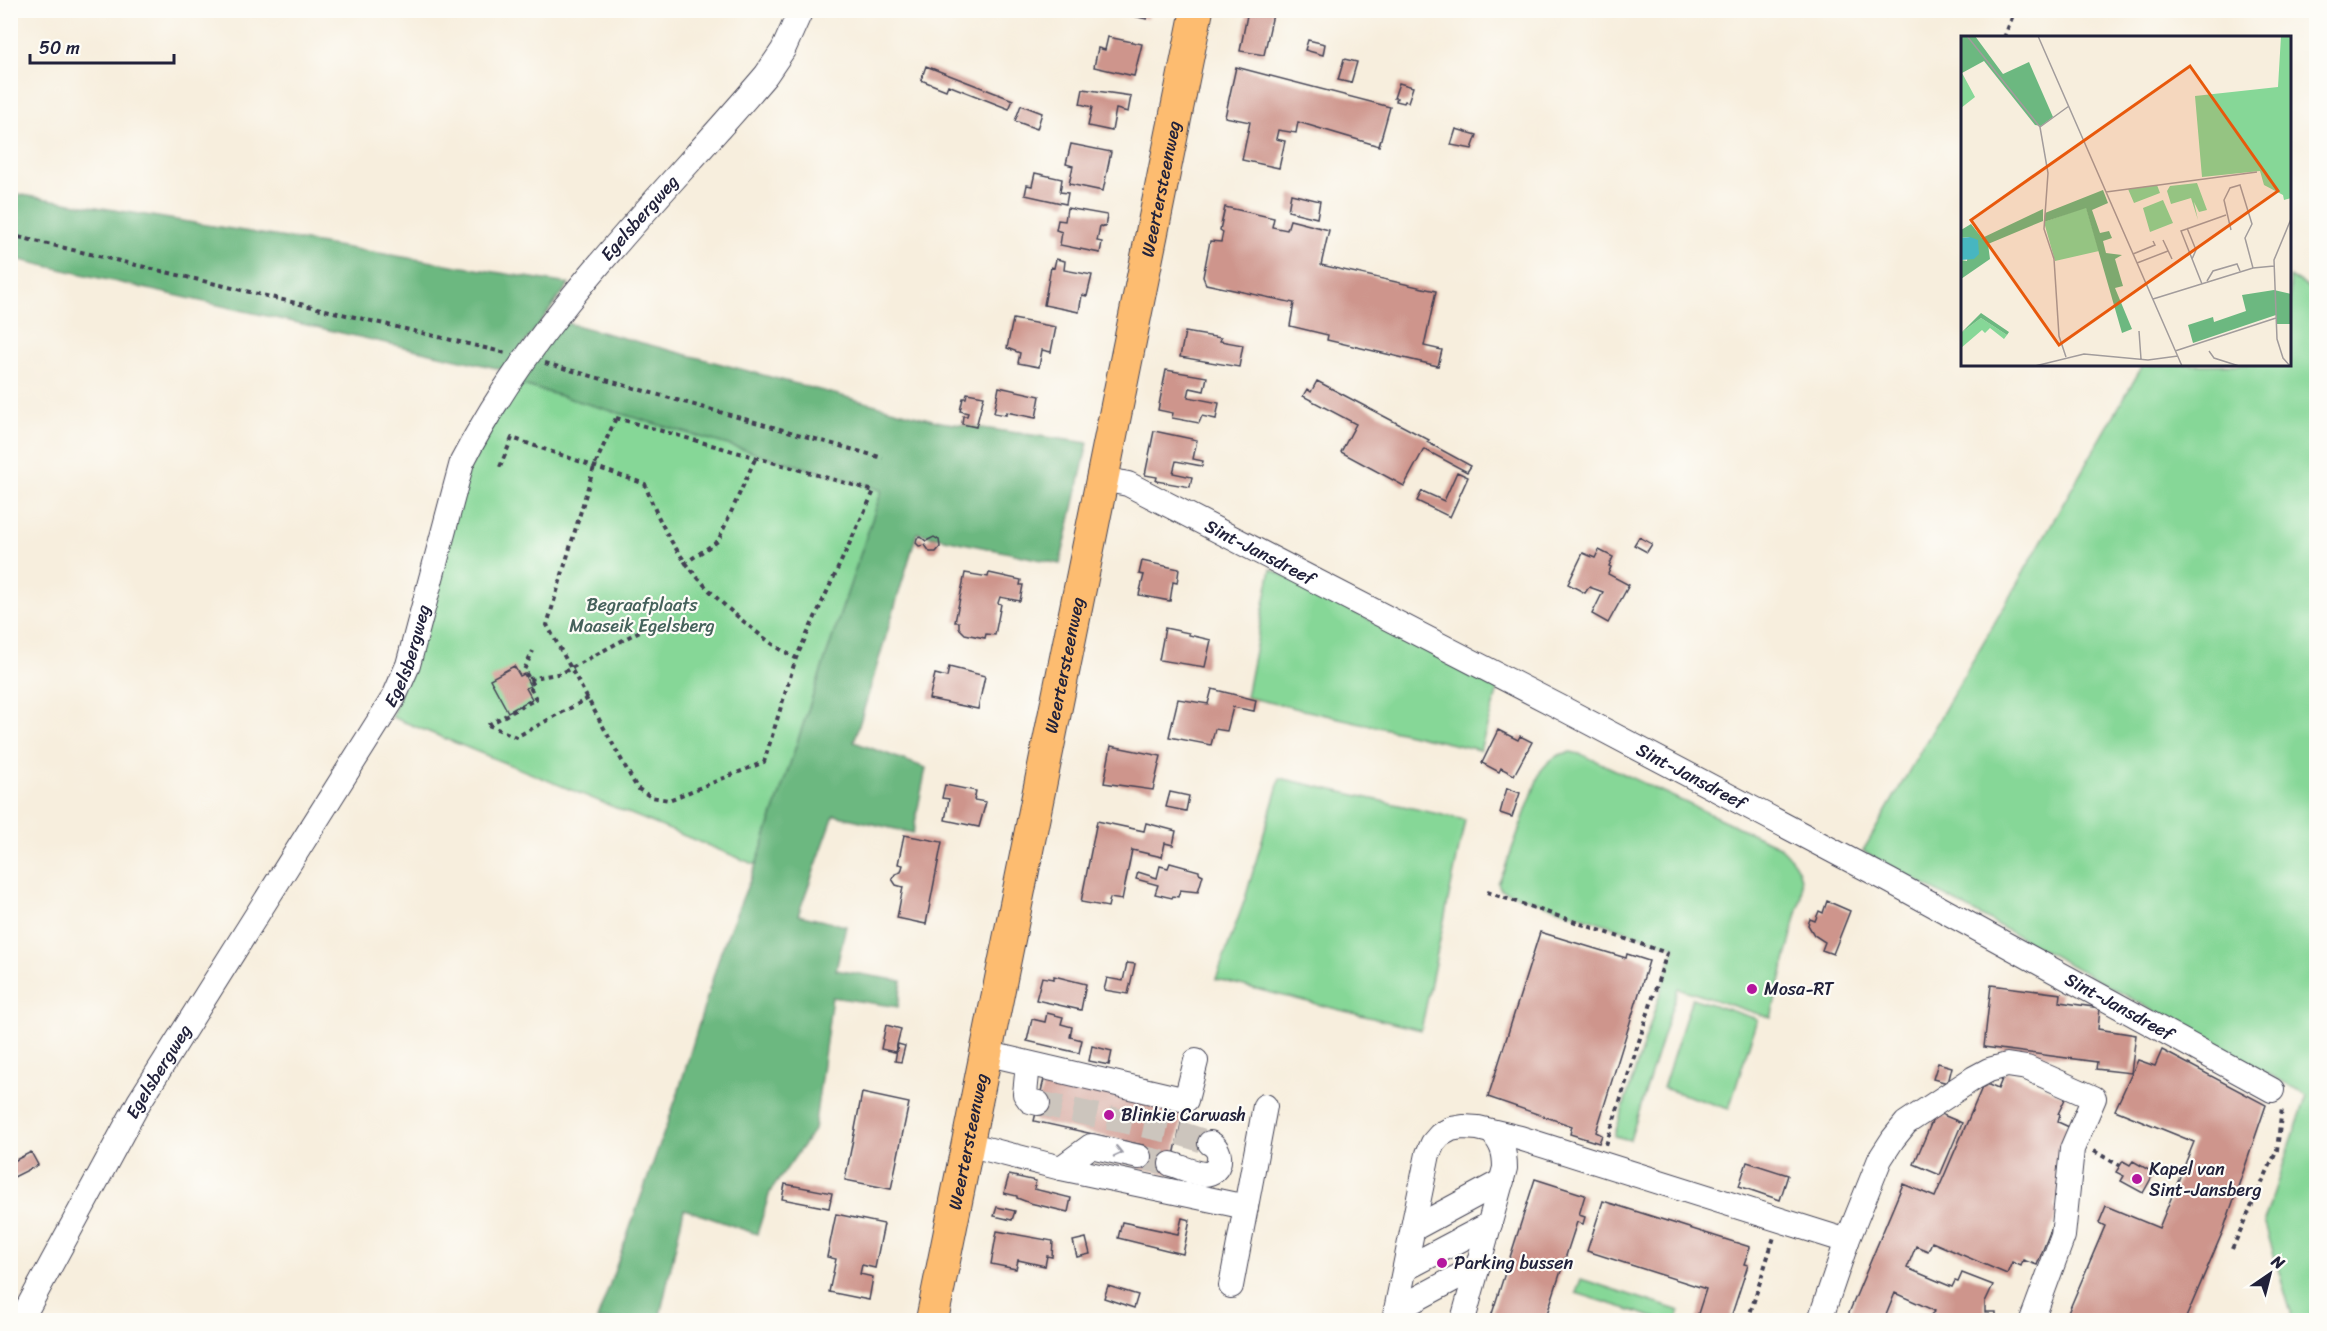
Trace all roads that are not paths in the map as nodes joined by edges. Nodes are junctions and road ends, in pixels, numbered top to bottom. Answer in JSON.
{"nodes":[{"id":1,"x":801,"y":10,"type":"edge"},
{"id":2,"x":1197,"y":10,"type":"edge"},
{"id":3,"x":1103,"y":479,"type":"junction"},
{"id":4,"x":985,"y":1053,"type":"junction"},
{"id":5,"x":1196,"y":1061,"type":"dead end"},
{"id":6,"x":1028,"y":1064,"type":"junction"},
{"id":7,"x":2272,"y":1090,"type":"road end"},
{"id":8,"x":1038,"y":1103,"type":"dead end"},
{"id":9,"x":1265,"y":1106,"type":"dead end"},
{"id":10,"x":1492,"y":1132,"type":"junction"},
{"id":11,"x":1210,"y":1143,"type":"dead end"},
{"id":12,"x":967,"y":1144,"type":"junction"},
{"id":13,"x":1139,"y":1157,"type":"tunnel mouth"},
{"id":14,"x":1171,"y":1164,"type":"tunnel mouth"},
{"id":15,"x":1061,"y":1168,"type":"junction"},
{"id":16,"x":1246,"y":1207,"type":"junction"},
{"id":17,"x":1847,"y":1241,"type":"junction"},
{"id":18,"x":1481,"y":1254,"type":"edge"},
{"id":19,"x":1404,"y":1284,"type":"edge"},
{"id":20,"x":1231,"y":1286,"type":"dead end"},
{"id":21,"x":21,"y":1320,"type":"edge"},
{"id":22,"x":932,"y":1320,"type":"edge"},
{"id":23,"x":1444,"y":1320,"type":"edge"},
{"id":24,"x":1820,"y":1320,"type":"edge"},
{"id":25,"x":2032,"y":1320,"type":"edge"}],
"edges":[{"from":1,"to":21,"type":"street","name":"Egelsbergweg"},
{"from":2,"to":3,"type":"main road","name":"Weertersteenweg"},
{"from":3,"to":4,"type":"main road","name":"Weertersteenweg"},
{"from":3,"to":7,"type":"street","name":"Sint-Jansdreef"},
{"from":4,"to":6,"type":"street"},
{"from":4,"to":12,"type":"main road","name":"Weertersteenweg"},
{"from":5,"to":6,"type":"street"},
{"from":6,"to":8,"type":"street"},
{"from":9,"to":16,"type":"street"},
{"from":10,"to":17,"type":"street"},
{"from":10,"to":18,"type":"street"},
{"from":10,"to":19,"type":"street"},
{"from":11,"to":14,"type":"street"},
{"from":12,"to":15,"type":"street"},
{"from":12,"to":22,"type":"main road","name":"Weertersteenweg"},
{"from":15,"to":13,"type":"street","one_way":true},
{"from":15,"to":16,"type":"street"},
{"from":16,"to":20,"type":"street"},
{"from":17,"to":24,"type":"street"},
{"from":17,"to":25,"type":"street"},
{"from":18,"to":19,"type":"street"},
{"from":18,"to":19,"type":"street"},
{"from":18,"to":19,"type":"street"},
{"from":18,"to":23,"type":"street"}]}
